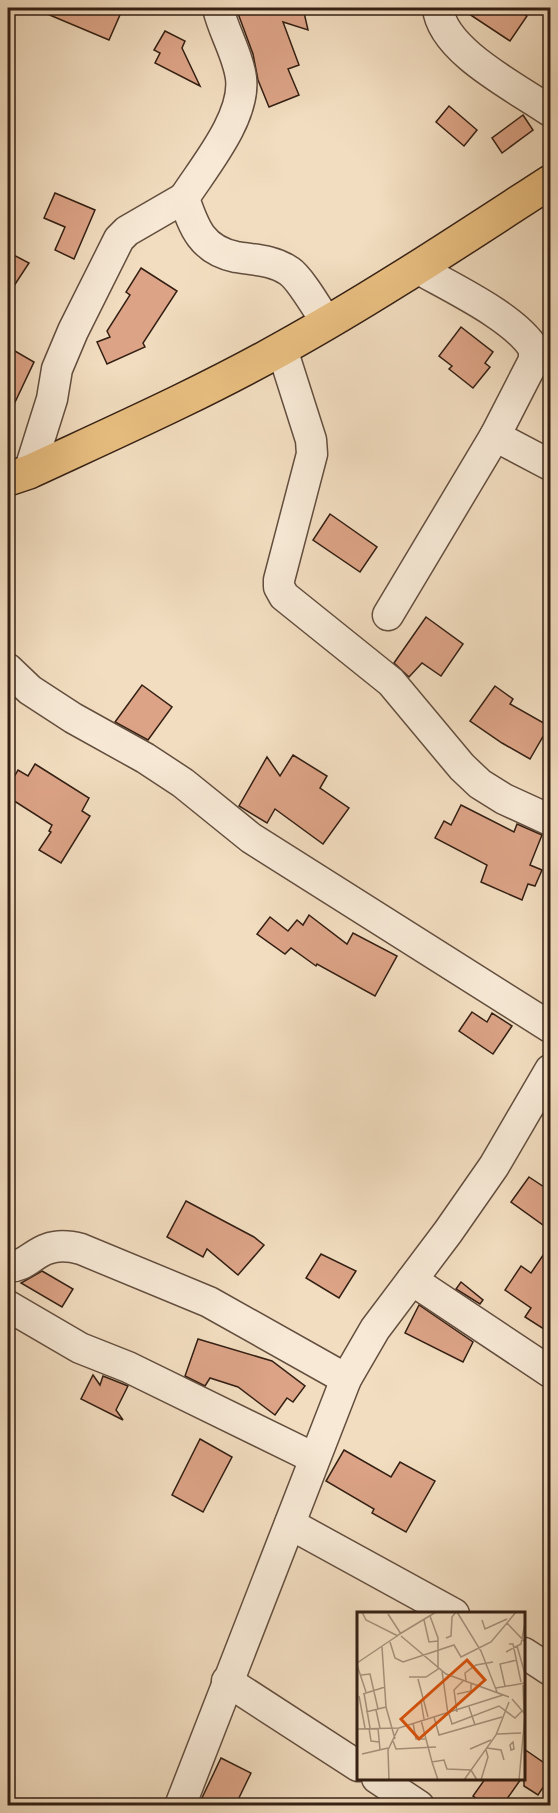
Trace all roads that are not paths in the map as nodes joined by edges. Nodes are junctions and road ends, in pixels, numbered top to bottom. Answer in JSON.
{"nodes":[{"id":1,"x":218,"y":8,"type":"edge"},
{"id":2,"x":438,"y":8,"type":"edge"},
{"id":3,"x":550,"y":111,"type":"edge"},
{"id":4,"x":550,"y":182,"type":"edge"},
{"id":5,"x":184,"y":198,"type":"junction"},
{"id":6,"x":417,"y":268,"type":"junction"},
{"id":7,"x":327,"y":323,"type":"junction"},
{"id":8,"x":282,"y":349,"type":"junction"},
{"id":9,"x":495,"y":436,"type":"junction"},
{"id":10,"x":550,"y":465,"type":"edge"},
{"id":11,"x":18,"y":476,"type":"edge"},
{"id":12,"x":388,"y":615,"type":"dead end"},
{"id":13,"x":8,"y":669,"type":"edge"},
{"id":14,"x":550,"y":820,"type":"edge"},
{"id":15,"x":550,"y":1027,"type":"edge"},
{"id":16,"x":550,"y":1070,"type":"edge"},
{"id":17,"x":8,"y":1266,"type":"edge"},
{"id":18,"x":412,"y":1280,"type":"junction"},
{"id":19,"x":8,"y":1306,"type":"edge"},
{"id":20,"x":550,"y":1372,"type":"edge"},
{"id":21,"x":346,"y":1379,"type":"junction"},
{"id":22,"x":314,"y":1458,"type":"junction"},
{"id":23,"x":290,"y":1524,"type":"junction"},
{"id":24,"x":450,"y":1612,"type":"edge"},
{"id":25,"x":525,"y":1654,"type":"edge"},
{"id":26,"x":550,"y":1670,"type":"edge"},
{"id":27,"x":227,"y":1681,"type":"junction"},
{"id":28,"x":357,"y":1765,"type":"edge"},
{"id":29,"x":379,"y":1780,"type":"edge"},
{"id":30,"x":180,"y":1806,"type":"edge"},
{"id":31,"x":419,"y":1806,"type":"edge"}],
"edges":[{"from":1,"to":5,"type":"street"},
{"from":2,"to":3,"type":"street"},
{"from":4,"to":6,"type":"main road"},
{"from":5,"to":7,"type":"street"},
{"from":5,"to":11,"type":"street"},
{"from":6,"to":7,"type":"main road"},
{"from":6,"to":9,"type":"street"},
{"from":7,"to":8,"type":"main road"},
{"from":8,"to":11,"type":"main road"},
{"from":8,"to":14,"type":"street"},
{"from":9,"to":10,"type":"street"},
{"from":9,"to":12,"type":"street"},
{"from":13,"to":15,"type":"street"},
{"from":16,"to":18,"type":"street"},
{"from":17,"to":21,"type":"street"},
{"from":18,"to":20,"type":"street"},
{"from":18,"to":21,"type":"street"},
{"from":19,"to":22,"type":"street"},
{"from":21,"to":22,"type":"street"},
{"from":22,"to":23,"type":"street"},
{"from":23,"to":24,"type":"street"},
{"from":23,"to":27,"type":"street"},
{"from":25,"to":26,"type":"street"},
{"from":27,"to":28,"type":"street"},
{"from":27,"to":30,"type":"street"},
{"from":29,"to":31,"type":"street"}]}
